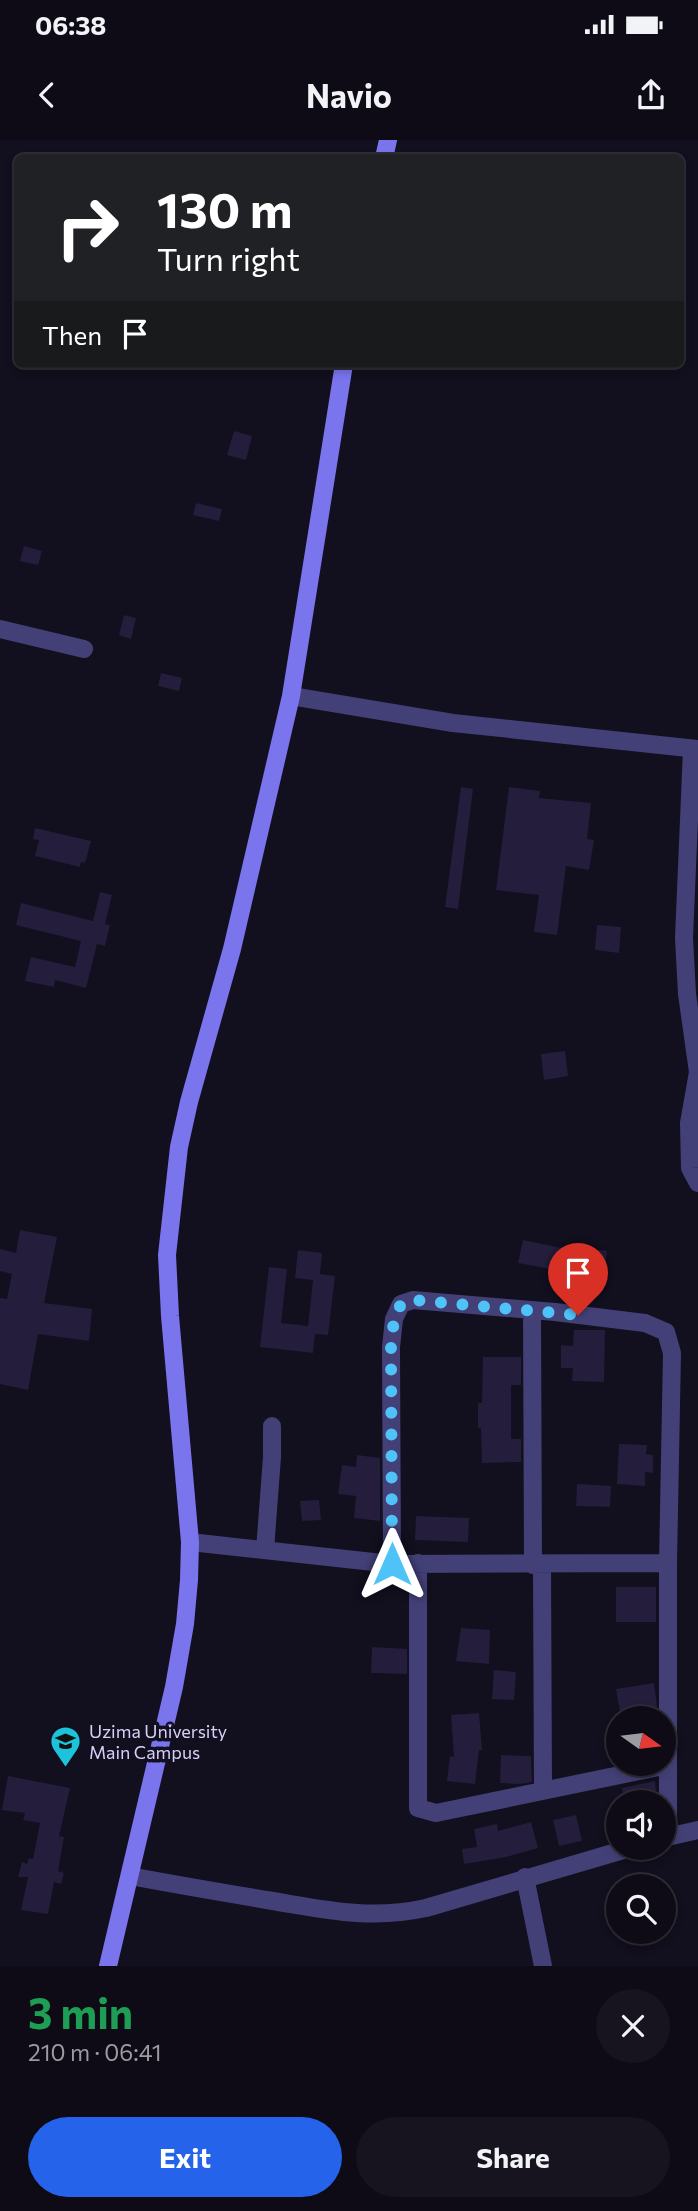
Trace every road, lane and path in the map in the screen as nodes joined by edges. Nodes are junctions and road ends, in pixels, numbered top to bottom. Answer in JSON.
{"nodes":[{"id":1,"x":343,"y":368,"type":"edge"},
{"id":2,"x":0,"y":628,"type":"edge"},
{"id":3,"x":84,"y":649,"type":"dead end"},
{"id":4,"x":290,"y":696,"type":"junction"},
{"id":5,"x":695,"y":749,"type":"edge"},
{"id":6,"x":698,"y":1182,"type":"edge"},
{"id":7,"x":532,"y":1310,"type":"junction"},
{"id":8,"x":272,"y":1426,"type":"dead end"},
{"id":9,"x":190,"y":1542,"type":"junction"},
{"id":10,"x":265,"y":1550,"type":"junction"},
{"id":11,"x":418,"y":1563,"type":"junction"},
{"id":12,"x":668,"y":1563,"type":"junction"},
{"id":13,"x":392,"y":1564,"type":"junction"},
{"id":14,"x":537,"y":1565,"type":"junction"},
{"id":15,"x":668,"y":1706,"type":"edge"},
{"id":16,"x":615,"y":1776,"type":"edge"},
{"id":17,"x":543,"y":1791,"type":"junction"},
{"id":18,"x":698,"y":1830,"type":"edge"},
{"id":19,"x":676,"y":1835,"type":"edge"},
{"id":20,"x":606,"y":1855,"type":"edge"},
{"id":21,"x":130,"y":1876,"type":"junction"},
{"id":22,"x":525,"y":1877,"type":"junction"},
{"id":23,"x":108,"y":1966,"type":"edge"},
{"id":24,"x":543,"y":1966,"type":"edge"}],
"edges":[{"from":1,"to":4,"type":"main road"},
{"from":2,"to":3,"type":"street"},
{"from":4,"to":5,"type":"street"},
{"from":4,"to":9,"type":"main road"},
{"from":5,"to":6,"type":"street"},
{"from":7,"to":12,"type":"street"},
{"from":7,"to":13,"type":"street"},
{"from":7,"to":14,"type":"street"},
{"from":8,"to":10,"type":"street"},
{"from":9,"to":10,"type":"street"},
{"from":9,"to":21,"type":"main road"},
{"from":10,"to":13,"type":"street"},
{"from":11,"to":13,"type":"street"},
{"from":11,"to":14,"type":"street"},
{"from":11,"to":17,"type":"street"},
{"from":12,"to":14,"type":"street"},
{"from":12,"to":15,"type":"street"},
{"from":14,"to":17,"type":"street"},
{"from":16,"to":17,"type":"street"},
{"from":18,"to":19,"type":"street"},
{"from":20,"to":22,"type":"street"},
{"from":21,"to":22,"type":"street"},
{"from":21,"to":23,"type":"main road"},
{"from":22,"to":24,"type":"street"}]}
